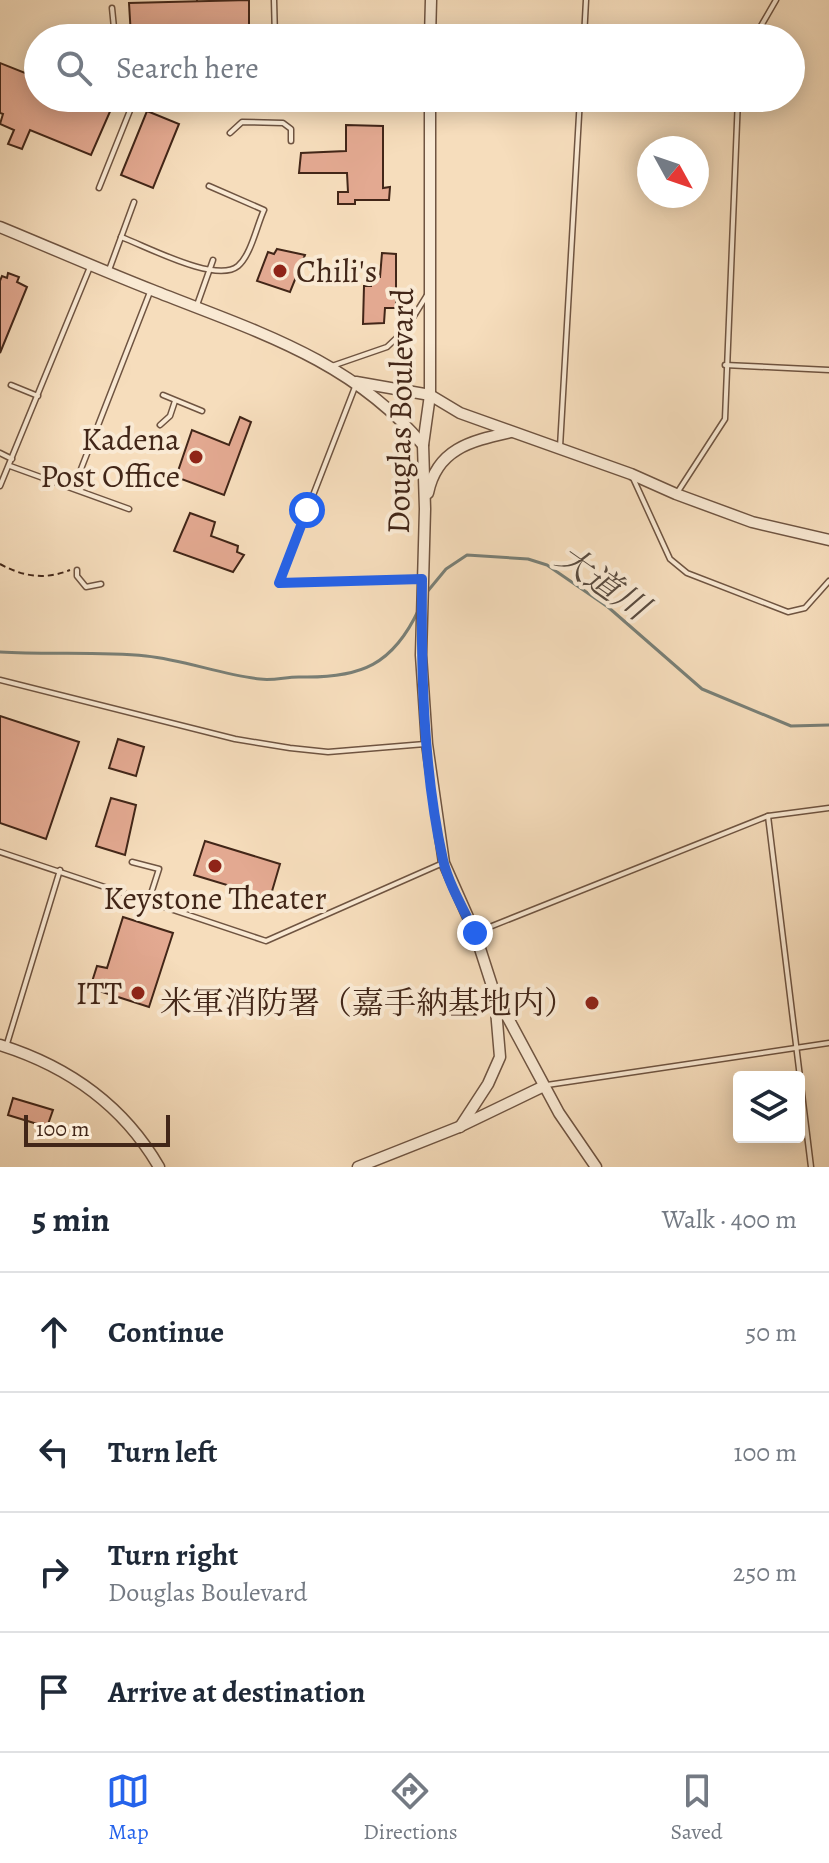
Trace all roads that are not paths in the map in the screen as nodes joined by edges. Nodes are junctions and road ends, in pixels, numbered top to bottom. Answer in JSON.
{"nodes":[{"id":1,"x":274,"y":0,"type":"edge"},
{"id":2,"x":431,"y":0,"type":"edge"},
{"id":3,"x":586,"y":0,"type":"edge"},
{"id":4,"x":776,"y":0,"type":"edge"},
{"id":5,"x":112,"y":8,"type":"dead end"},
{"id":6,"x":114,"y":24,"type":"edge"},
{"id":7,"x":275,"y":24,"type":"edge"},
{"id":8,"x":430,"y":24,"type":"edge"},
{"id":9,"x":585,"y":24,"type":"edge"},
{"id":10,"x":762,"y":24,"type":"edge"},
{"id":11,"x":129,"y":112,"type":"edge"},
{"id":12,"x":430,"y":112,"type":"edge"},
{"id":13,"x":579,"y":112,"type":"edge"},
{"id":14,"x":737,"y":112,"type":"edge"},
{"id":15,"x":230,"y":133,"type":"dead end"},
{"id":16,"x":291,"y":141,"type":"dead end"},
{"id":17,"x":209,"y":186,"type":"dead end"},
{"id":18,"x":99,"y":188,"type":"dead end"},
{"id":19,"x":134,"y":202,"type":"dead end"},
{"id":20,"x":0,"y":227,"type":"edge"},
{"id":21,"x":121,"y":237,"type":"junction"},
{"id":22,"x":213,"y":260,"type":"dead end"},
{"id":23,"x":91,"y":265,"type":"junction"},
{"id":24,"x":108,"y":272,"type":"junction"},
{"id":25,"x":210,"y":272,"type":"junction"},
{"id":26,"x":151,"y":290,"type":"junction"},
{"id":27,"x":428,"y":293,"type":"junction"},
{"id":28,"x":196,"y":307,"type":"junction"},
{"id":29,"x":725,"y":365,"type":"junction"},
{"id":30,"x":332,"y":366,"type":"junction"},
{"id":31,"x":829,"y":370,"type":"edge"},
{"id":32,"x":356,"y":382,"type":"junction"},
{"id":33,"x":11,"y":385,"type":"dead end"},
{"id":34,"x":163,"y":395,"type":"dead end"},
{"id":35,"x":430,"y":395,"type":"junction"},
{"id":36,"x":38,"y":396,"type":"junction"},
{"id":37,"x":175,"y":400,"type":"junction"},
{"id":38,"x":202,"y":411,"type":"dead end"},
{"id":39,"x":160,"y":425,"type":"dead end"},
{"id":40,"x":513,"y":432,"type":"junction"},
{"id":41,"x":423,"y":445,"type":"junction"},
{"id":42,"x":560,"y":449,"type":"junction"},
{"id":43,"x":0,"y":453,"type":"edge"},
{"id":44,"x":13,"y":459,"type":"junction"},
{"id":45,"x":10,"y":466,"type":"junction"},
{"id":46,"x":631,"y":474,"type":"junction"},
{"id":47,"x":0,"y":486,"type":"edge"},
{"id":48,"x":74,"y":487,"type":"junction"},
{"id":49,"x":676,"y":494,"type":"junction"},
{"id":50,"x":129,"y":509,"type":"dead end"},
{"id":51,"x":425,"y":509,"type":"junction"},
{"id":52,"x":829,"y":540,"type":"edge"},
{"id":53,"x":78,"y":568,"type":"road end"},
{"id":54,"x":422,"y":579,"type":"junction"},
{"id":55,"x":829,"y":581,"type":"edge"},
{"id":56,"x":101,"y":584,"type":"dead end"},
{"id":57,"x":0,"y":680,"type":"edge"},
{"id":58,"x":427,"y":744,"type":"junction"},
{"id":59,"x":829,"y":808,"type":"edge"},
{"id":60,"x":768,"y":816,"type":"junction"},
{"id":61,"x":0,"y":852,"type":"edge"},
{"id":62,"x":132,"y":862,"type":"dead end"},
{"id":63,"x":444,"y":863,"type":"junction"},
{"id":64,"x":60,"y":870,"type":"junction"},
{"id":65,"x":149,"y":900,"type":"junction"},
{"id":66,"x":475,"y":933,"type":"junction"},
{"id":67,"x":494,"y":992,"type":"junction"},
{"id":68,"x":829,"y":1043,"type":"edge"},
{"id":69,"x":3,"y":1046,"type":"edge"},
{"id":70,"x":798,"y":1046,"type":"junction"},
{"id":71,"x":544,"y":1086,"type":"junction"},
{"id":72,"x":459,"y":1127,"type":"junction"},
{"id":73,"x":159,"y":1167,"type":"edge"},
{"id":74,"x":358,"y":1167,"type":"edge"},
{"id":75,"x":596,"y":1167,"type":"edge"},
{"id":76,"x":811,"y":1167,"type":"edge"}],
"edges":[{"from":1,"to":7,"type":"lane"},
{"from":2,"to":8,"type":"street"},
{"from":3,"to":9,"type":"lane"},
{"from":4,"to":10,"type":"lane"},
{"from":5,"to":6,"type":"lane"},
{"from":11,"to":18,"type":"lane"},
{"from":12,"to":27,"type":"street","name":"Douglas Boulevard"},
{"from":13,"to":42,"type":"lane"},
{"from":14,"to":29,"type":"lane"},
{"from":15,"to":16,"type":"lane"},
{"from":17,"to":25,"type":"lane"},
{"from":19,"to":21,"type":"lane"},
{"from":20,"to":23,"type":"street"},
{"from":21,"to":24,"type":"lane"},
{"from":21,"to":25,"type":"lane"},
{"from":22,"to":25,"type":"lane"},
{"from":23,"to":24,"type":"street"},
{"from":23,"to":36,"type":"lane"},
{"from":24,"to":26,"type":"street"},
{"from":25,"to":28,"type":"lane"},
{"from":26,"to":28,"type":"street"},
{"from":26,"to":48,"type":"lane"},
{"from":27,"to":30,"type":"lane"},
{"from":27,"to":35,"type":"street","name":"Douglas Boulevard"},
{"from":28,"to":30,"type":"street"},
{"from":29,"to":31,"type":"lane"},
{"from":29,"to":49,"type":"lane"},
{"from":30,"to":32,"type":"street"},
{"from":32,"to":35,"type":"street"},
{"from":32,"to":41,"type":"street"},
{"from":32,"to":54,"type":"lane"},
{"from":33,"to":36,"type":"lane"},
{"from":34,"to":37,"type":"lane"},
{"from":35,"to":40,"type":"street"},
{"from":35,"to":41,"type":"street","name":"Douglas Boulevard"},
{"from":36,"to":44,"type":"lane"},
{"from":37,"to":38,"type":"lane"},
{"from":37,"to":39,"type":"lane"},
{"from":40,"to":42,"type":"street"},
{"from":40,"to":51,"type":"street"},
{"from":41,"to":51,"type":"street","name":"Douglas Boulevard"},
{"from":42,"to":46,"type":"street"},
{"from":43,"to":44,"type":"lane"},
{"from":44,"to":45,"type":"lane"},
{"from":45,"to":47,"type":"lane"},
{"from":45,"to":48,"type":"lane"},
{"from":46,"to":49,"type":"street"},
{"from":46,"to":55,"type":"lane"},
{"from":48,"to":50,"type":"lane"},
{"from":49,"to":52,"type":"street"},
{"from":51,"to":54,"type":"street","name":"Douglas Boulevard"},
{"from":53,"to":56,"type":"lane"},
{"from":54,"to":58,"type":"street","name":"Douglas Boulevard"},
{"from":57,"to":58,"type":"lane"},
{"from":58,"to":63,"type":"street","name":"Douglas Boulevard"},
{"from":59,"to":60,"type":"lane"},
{"from":60,"to":66,"type":"lane"},
{"from":60,"to":70,"type":"lane"},
{"from":61,"to":64,"type":"lane"},
{"from":62,"to":65,"type":"lane"},
{"from":63,"to":65,"type":"lane"},
{"from":63,"to":66,"type":"street","name":"Douglas Boulevard"},
{"from":64,"to":65,"type":"lane"},
{"from":64,"to":69,"type":"lane"},
{"from":66,"to":67,"type":"street","name":"Douglas Boulevard"},
{"from":67,"to":71,"type":"street","name":"Douglas Boulevard"},
{"from":67,"to":72,"type":"street"},
{"from":68,"to":70,"type":"lane"},
{"from":69,"to":73,"type":"street"},
{"from":70,"to":71,"type":"lane"},
{"from":70,"to":76,"type":"lane"},
{"from":71,"to":72,"type":"street"},
{"from":71,"to":75,"type":"street","name":"Douglas Boulevard"},
{"from":72,"to":74,"type":"street"}]}
